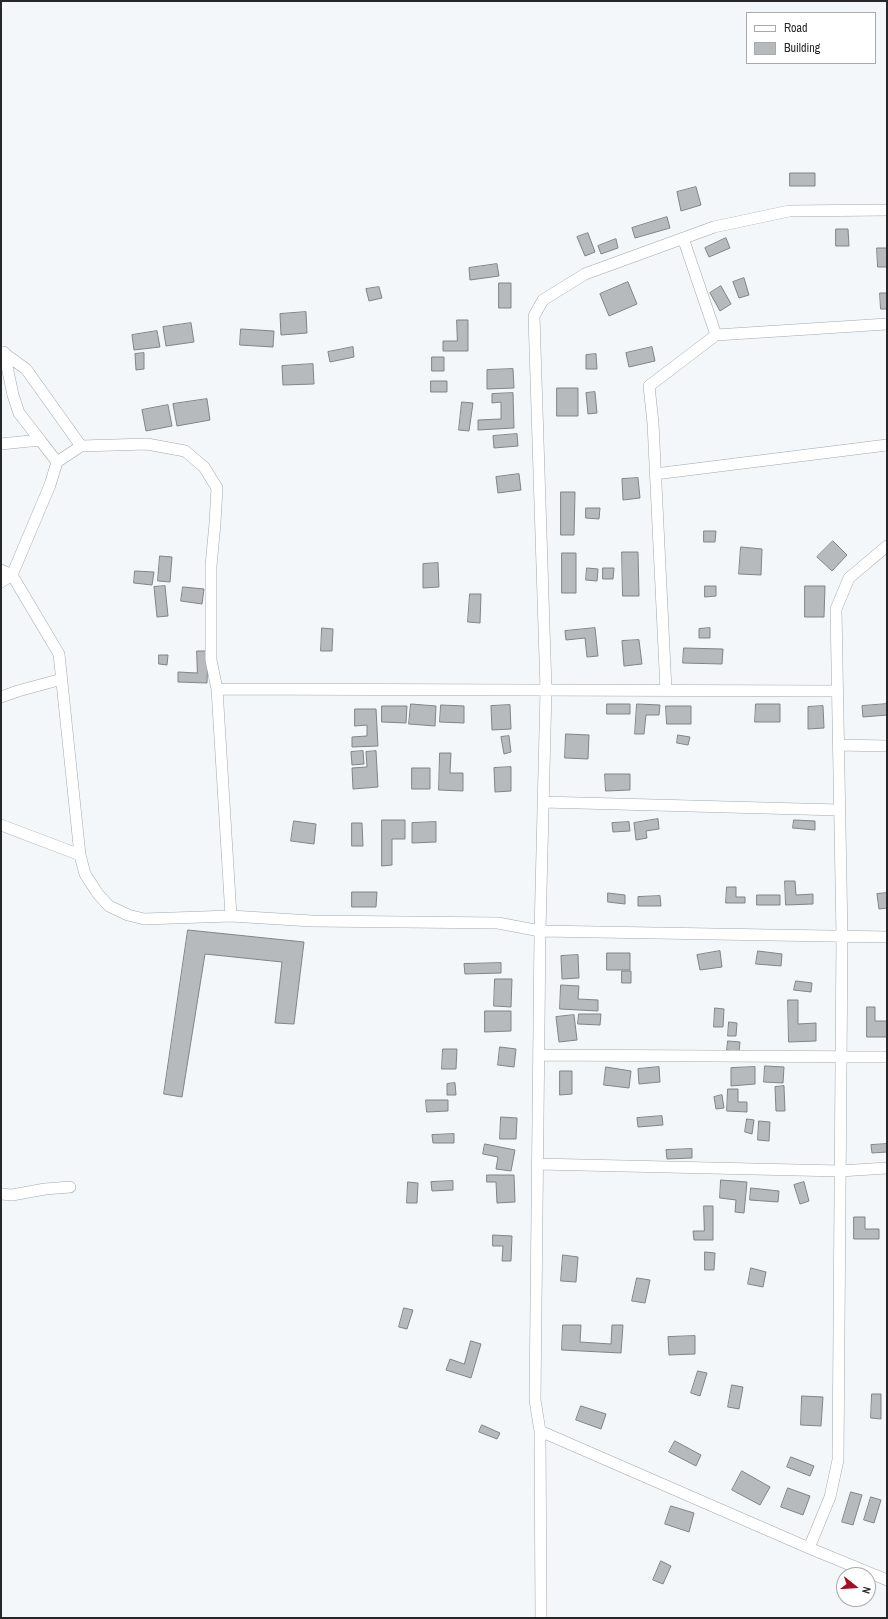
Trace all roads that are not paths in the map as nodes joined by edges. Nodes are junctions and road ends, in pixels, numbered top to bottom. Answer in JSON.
{"nodes":[{"id":1,"x":887,"y":210,"type":"edge"},
{"id":2,"x":682,"y":238,"type":"junction"},
{"id":3,"x":887,"y":324,"type":"edge"},
{"id":4,"x":716,"y":334,"type":"junction"},
{"id":5,"x":2,"y":351,"type":"edge"},
{"id":6,"x":40,"y":440,"type":"junction"},
{"id":7,"x":1,"y":444,"type":"edge"},
{"id":8,"x":887,"y":445,"type":"edge"},
{"id":9,"x":81,"y":446,"type":"junction"},
{"id":10,"x":56,"y":462,"type":"junction"},
{"id":11,"x":655,"y":474,"type":"junction"},
{"id":12,"x":887,"y":546,"type":"edge"},
{"id":13,"x":1,"y":570,"type":"edge"},
{"id":14,"x":12,"y":575,"type":"junction"},
{"id":15,"x":1,"y":582,"type":"edge"},
{"id":16,"x":62,"y":679,"type":"junction"},
{"id":17,"x":217,"y":689,"type":"junction"},
{"id":18,"x":546,"y":690,"type":"junction"},
{"id":19,"x":666,"y":690,"type":"junction"},
{"id":20,"x":837,"y":691,"type":"junction"},
{"id":21,"x":1,"y":697,"type":"edge"},
{"id":22,"x":838,"y":745,"type":"junction"},
{"id":23,"x":887,"y":746,"type":"edge"},
{"id":24,"x":543,"y":802,"type":"junction"},
{"id":25,"x":839,"y":810,"type":"junction"},
{"id":26,"x":1,"y":825,"type":"edge"},
{"id":27,"x":80,"y":855,"type":"junction"},
{"id":28,"x":232,"y":916,"type":"junction"},
{"id":29,"x":540,"y":931,"type":"junction"},
{"id":30,"x":842,"y":936,"type":"junction"},
{"id":31,"x":887,"y":937,"type":"edge"},
{"id":32,"x":539,"y":1055,"type":"junction"},
{"id":33,"x":841,"y":1056,"type":"junction"},
{"id":34,"x":887,"y":1057,"type":"edge"},
{"id":35,"x":538,"y":1164,"type":"junction"},
{"id":36,"x":887,"y":1168,"type":"edge"},
{"id":37,"x":840,"y":1171,"type":"junction"},
{"id":38,"x":70,"y":1187,"type":"dead end"},
{"id":39,"x":1,"y":1194,"type":"edge"},
{"id":40,"x":540,"y":1431,"type":"junction"},
{"id":41,"x":809,"y":1548,"type":"junction"},
{"id":42,"x":887,"y":1580,"type":"edge"},
{"id":43,"x":542,"y":1618,"type":"edge"}],
"edges":[{"from":1,"to":2,"type":"street"},
{"from":2,"to":4,"type":"street"},
{"from":2,"to":18,"type":"street"},
{"from":3,"to":4,"type":"street"},
{"from":4,"to":11,"type":"street"},
{"from":5,"to":6,"type":"street"},
{"from":5,"to":9,"type":"street"},
{"from":6,"to":7,"type":"street"},
{"from":6,"to":10,"type":"street"},
{"from":8,"to":11,"type":"street"},
{"from":9,"to":10,"type":"street"},
{"from":9,"to":17,"type":"street"},
{"from":10,"to":14,"type":"street"},
{"from":11,"to":19,"type":"street"},
{"from":12,"to":20,"type":"street"},
{"from":13,"to":14,"type":"street"},
{"from":14,"to":15,"type":"street"},
{"from":14,"to":16,"type":"street"},
{"from":16,"to":21,"type":"street"},
{"from":16,"to":27,"type":"street"},
{"from":17,"to":18,"type":"street"},
{"from":17,"to":28,"type":"street"},
{"from":18,"to":19,"type":"street"},
{"from":18,"to":24,"type":"street"},
{"from":19,"to":20,"type":"street"},
{"from":20,"to":22,"type":"street"},
{"from":22,"to":23,"type":"street"},
{"from":22,"to":25,"type":"street"},
{"from":24,"to":25,"type":"street"},
{"from":24,"to":29,"type":"street"},
{"from":25,"to":30,"type":"street"},
{"from":26,"to":27,"type":"street"},
{"from":27,"to":28,"type":"street"},
{"from":28,"to":29,"type":"street"},
{"from":29,"to":30,"type":"street"},
{"from":29,"to":32,"type":"street"},
{"from":30,"to":31,"type":"street"},
{"from":30,"to":33,"type":"street"},
{"from":32,"to":33,"type":"street"},
{"from":32,"to":35,"type":"street"},
{"from":33,"to":34,"type":"street"},
{"from":33,"to":37,"type":"street"},
{"from":35,"to":37,"type":"street"},
{"from":35,"to":40,"type":"street"},
{"from":36,"to":37,"type":"street"},
{"from":37,"to":41,"type":"street"},
{"from":38,"to":39,"type":"street"},
{"from":40,"to":41,"type":"street"},
{"from":40,"to":43,"type":"street"},
{"from":41,"to":42,"type":"street"}]}
